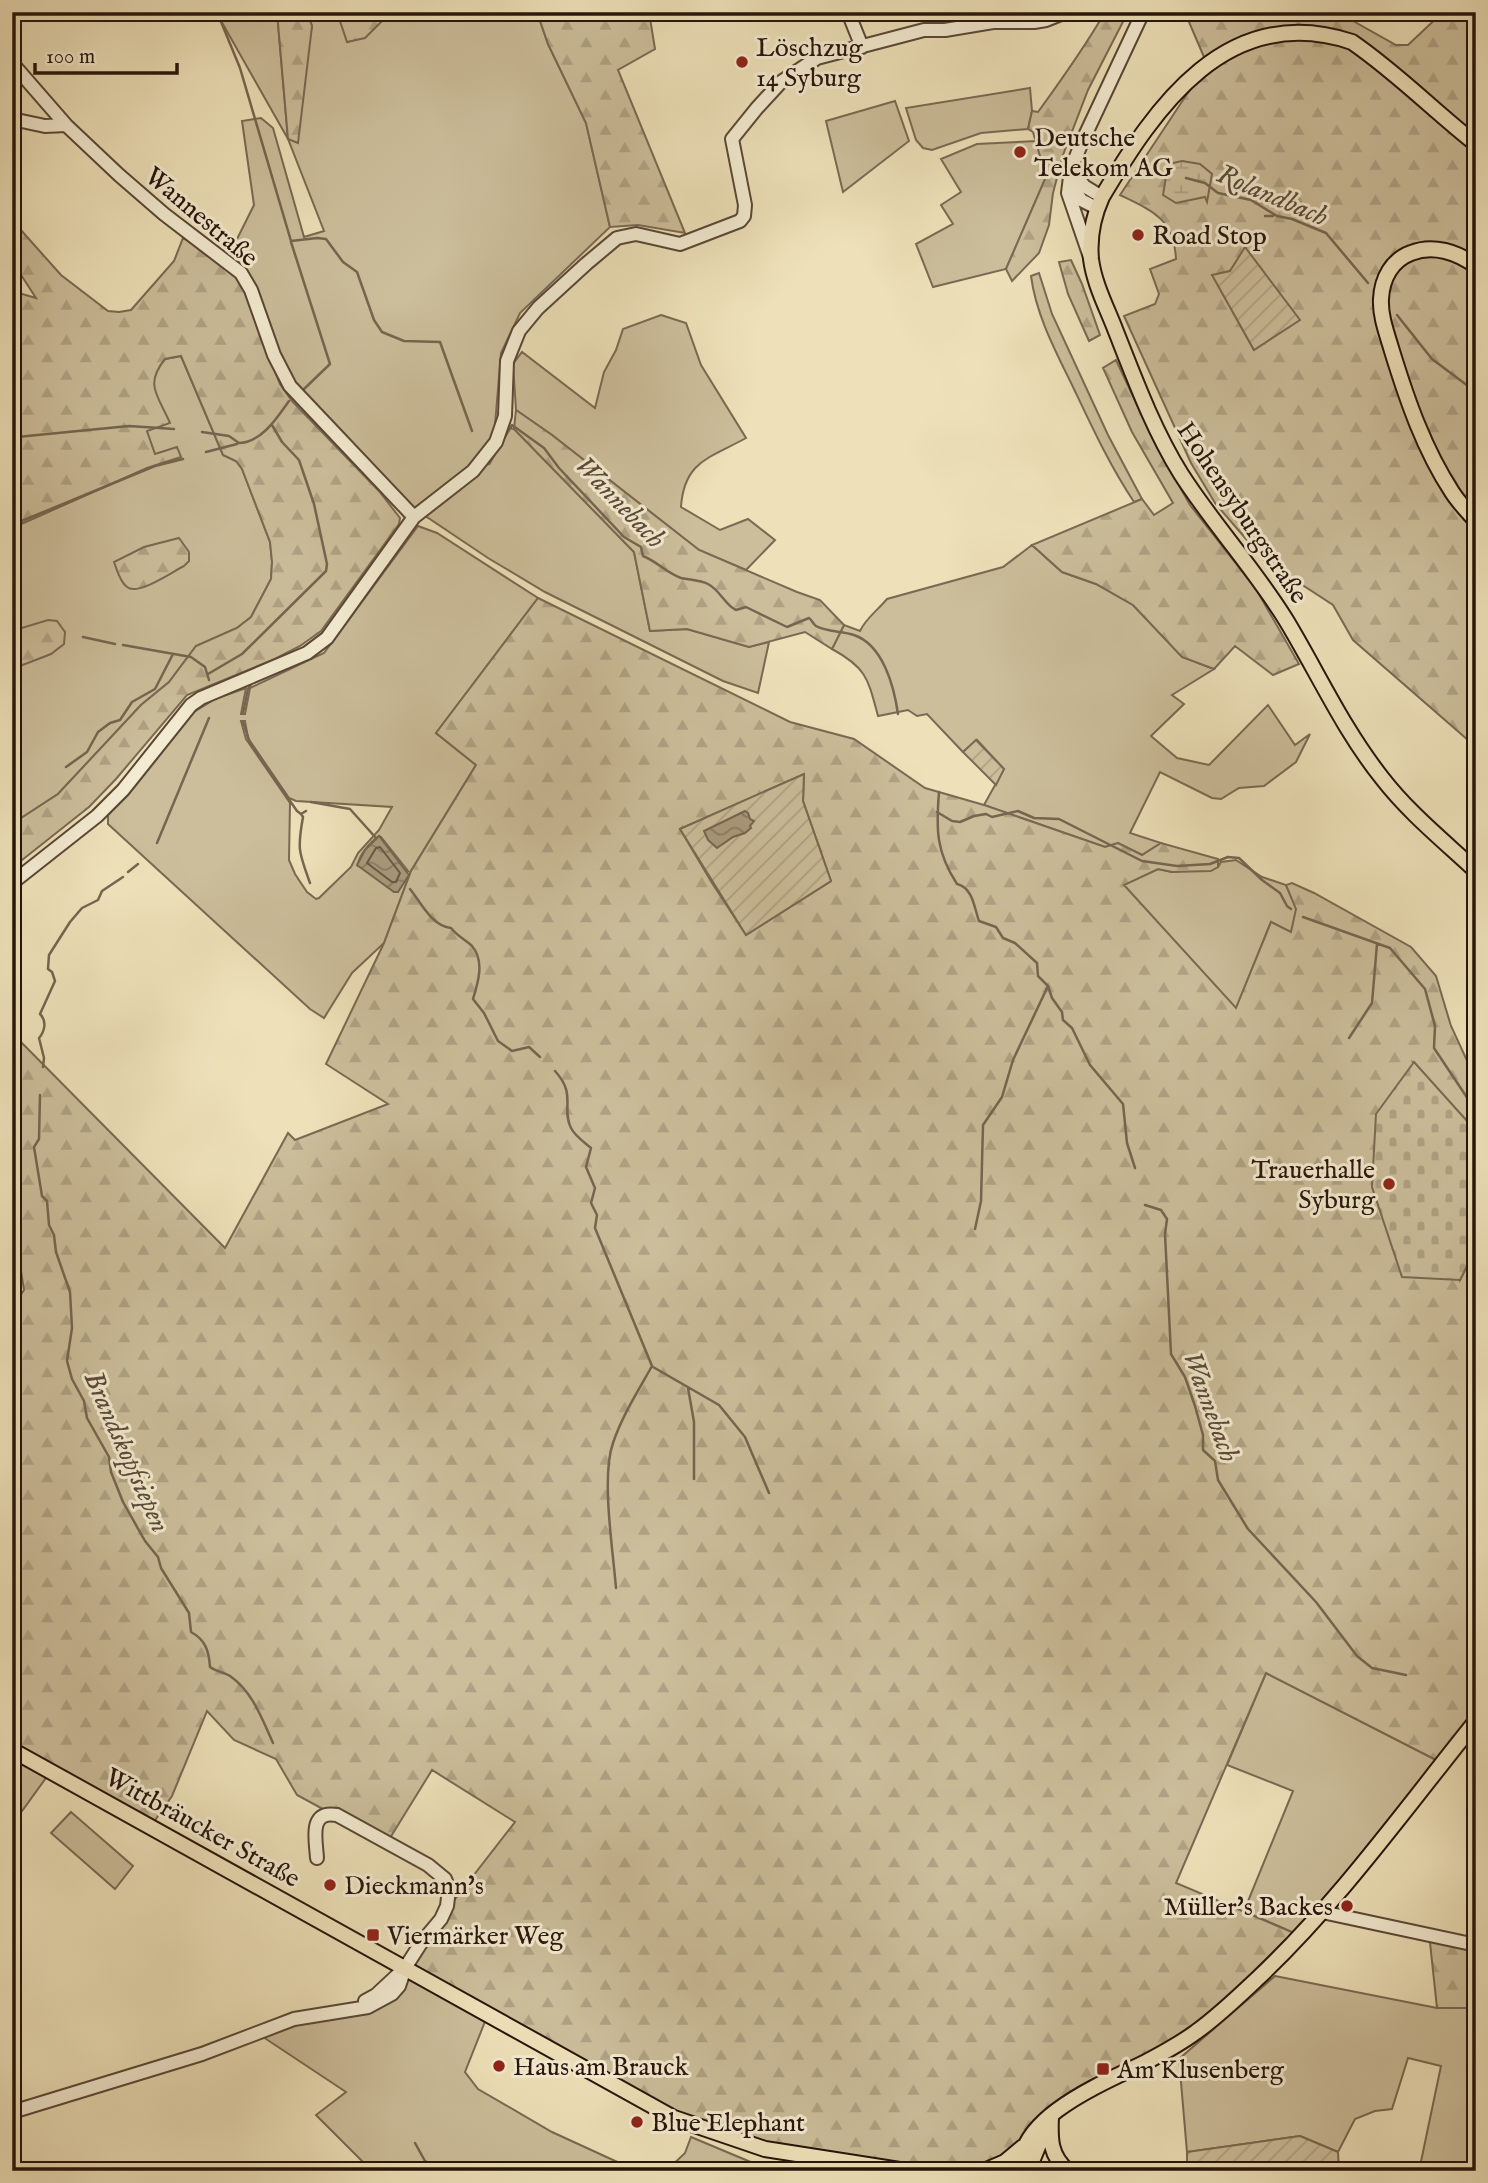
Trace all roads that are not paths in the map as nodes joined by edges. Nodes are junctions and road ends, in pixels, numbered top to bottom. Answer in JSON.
{"nodes":[{"id":1,"x":848,"y":12,"type":"edge"},
{"id":2,"x":1066,"y":12,"type":"edge"},
{"id":3,"x":1143,"y":12,"type":"edge"},
{"id":4,"x":1301,"y":19,"type":"dead end"},
{"id":5,"x":862,"y":47,"type":"junction"},
{"id":6,"x":1199,"y":55,"type":"dead end"},
{"id":7,"x":12,"y":63,"type":"edge"},
{"id":8,"x":12,"y":119,"type":"edge"},
{"id":9,"x":66,"y":125,"type":"junction"},
{"id":10,"x":1476,"y":144,"type":"edge"},
{"id":11,"x":1070,"y":175,"type":"junction"},
{"id":12,"x":1100,"y":203,"type":"junction"},
{"id":13,"x":1091,"y":260,"type":"junction"},
{"id":14,"x":1476,"y":266,"type":"edge"},
{"id":15,"x":414,"y":517,"type":"junction"},
{"id":16,"x":1476,"y":521,"type":"edge"},
{"id":17,"x":1476,"y":871,"type":"edge"},
{"id":18,"x":12,"y":883,"type":"edge"},
{"id":19,"x":1476,"y":1721,"type":"edge"},
{"id":20,"x":12,"y":1751,"type":"edge"},
{"id":21,"x":317,"y":1858,"type":"dead end"},
{"id":22,"x":1322,"y":1912,"type":"junction"},
{"id":23,"x":1476,"y":1945,"type":"edge"},
{"id":24,"x":405,"y":1968,"type":"junction"},
{"id":25,"x":12,"y":2112,"type":"edge"},
{"id":26,"x":1051,"y":2117,"type":"junction"},
{"id":27,"x":1023,"y":2147,"type":"junction"},
{"id":28,"x":906,"y":2171,"type":"edge"},
{"id":29,"x":984,"y":2171,"type":"edge"},
{"id":30,"x":1022,"y":2171,"type":"edge"},
{"id":31,"x":1028,"y":2171,"type":"edge"},
{"id":32,"x":1068,"y":2171,"type":"edge"}],
"edges":[{"from":1,"to":5,"type":"street"},
{"from":2,"to":5,"type":"street"},
{"from":3,"to":11,"type":"street"},
{"from":4,"to":10,"type":"main road"},
{"from":5,"to":15,"type":"street"},
{"from":6,"to":12,"type":"main road","name":"Hohensyburgstraße"},
{"from":7,"to":9,"type":"street","name":"Wannestraße"},
{"from":8,"to":9,"type":"street"},
{"from":9,"to":15,"type":"street","name":"Wannestraße"},
{"from":11,"to":12,"type":"street"},
{"from":11,"to":13,"type":"street"},
{"from":12,"to":13,"type":"main road","name":"Hohensyburgstraße"},
{"from":13,"to":17,"type":"main road","name":"Hohensyburgstraße"},
{"from":14,"to":16,"type":"main road"},
{"from":15,"to":18,"type":"street"},
{"from":19,"to":22,"type":"main road"},
{"from":20,"to":24,"type":"main road","name":"Wittbräucker Straße"},
{"from":21,"to":24,"type":"street"},
{"from":22,"to":23,"type":"street"},
{"from":22,"to":26,"type":"main road"},
{"from":24,"to":25,"type":"street"},
{"from":24,"to":28,"type":"main road","name":"Wittbräucker Straße"},
{"from":26,"to":27,"type":"main road"},
{"from":26,"to":31,"type":"main road"},
{"from":26,"to":32,"type":"main road"},
{"from":27,"to":29,"type":"main road"},
{"from":27,"to":30,"type":"main road"}]}
